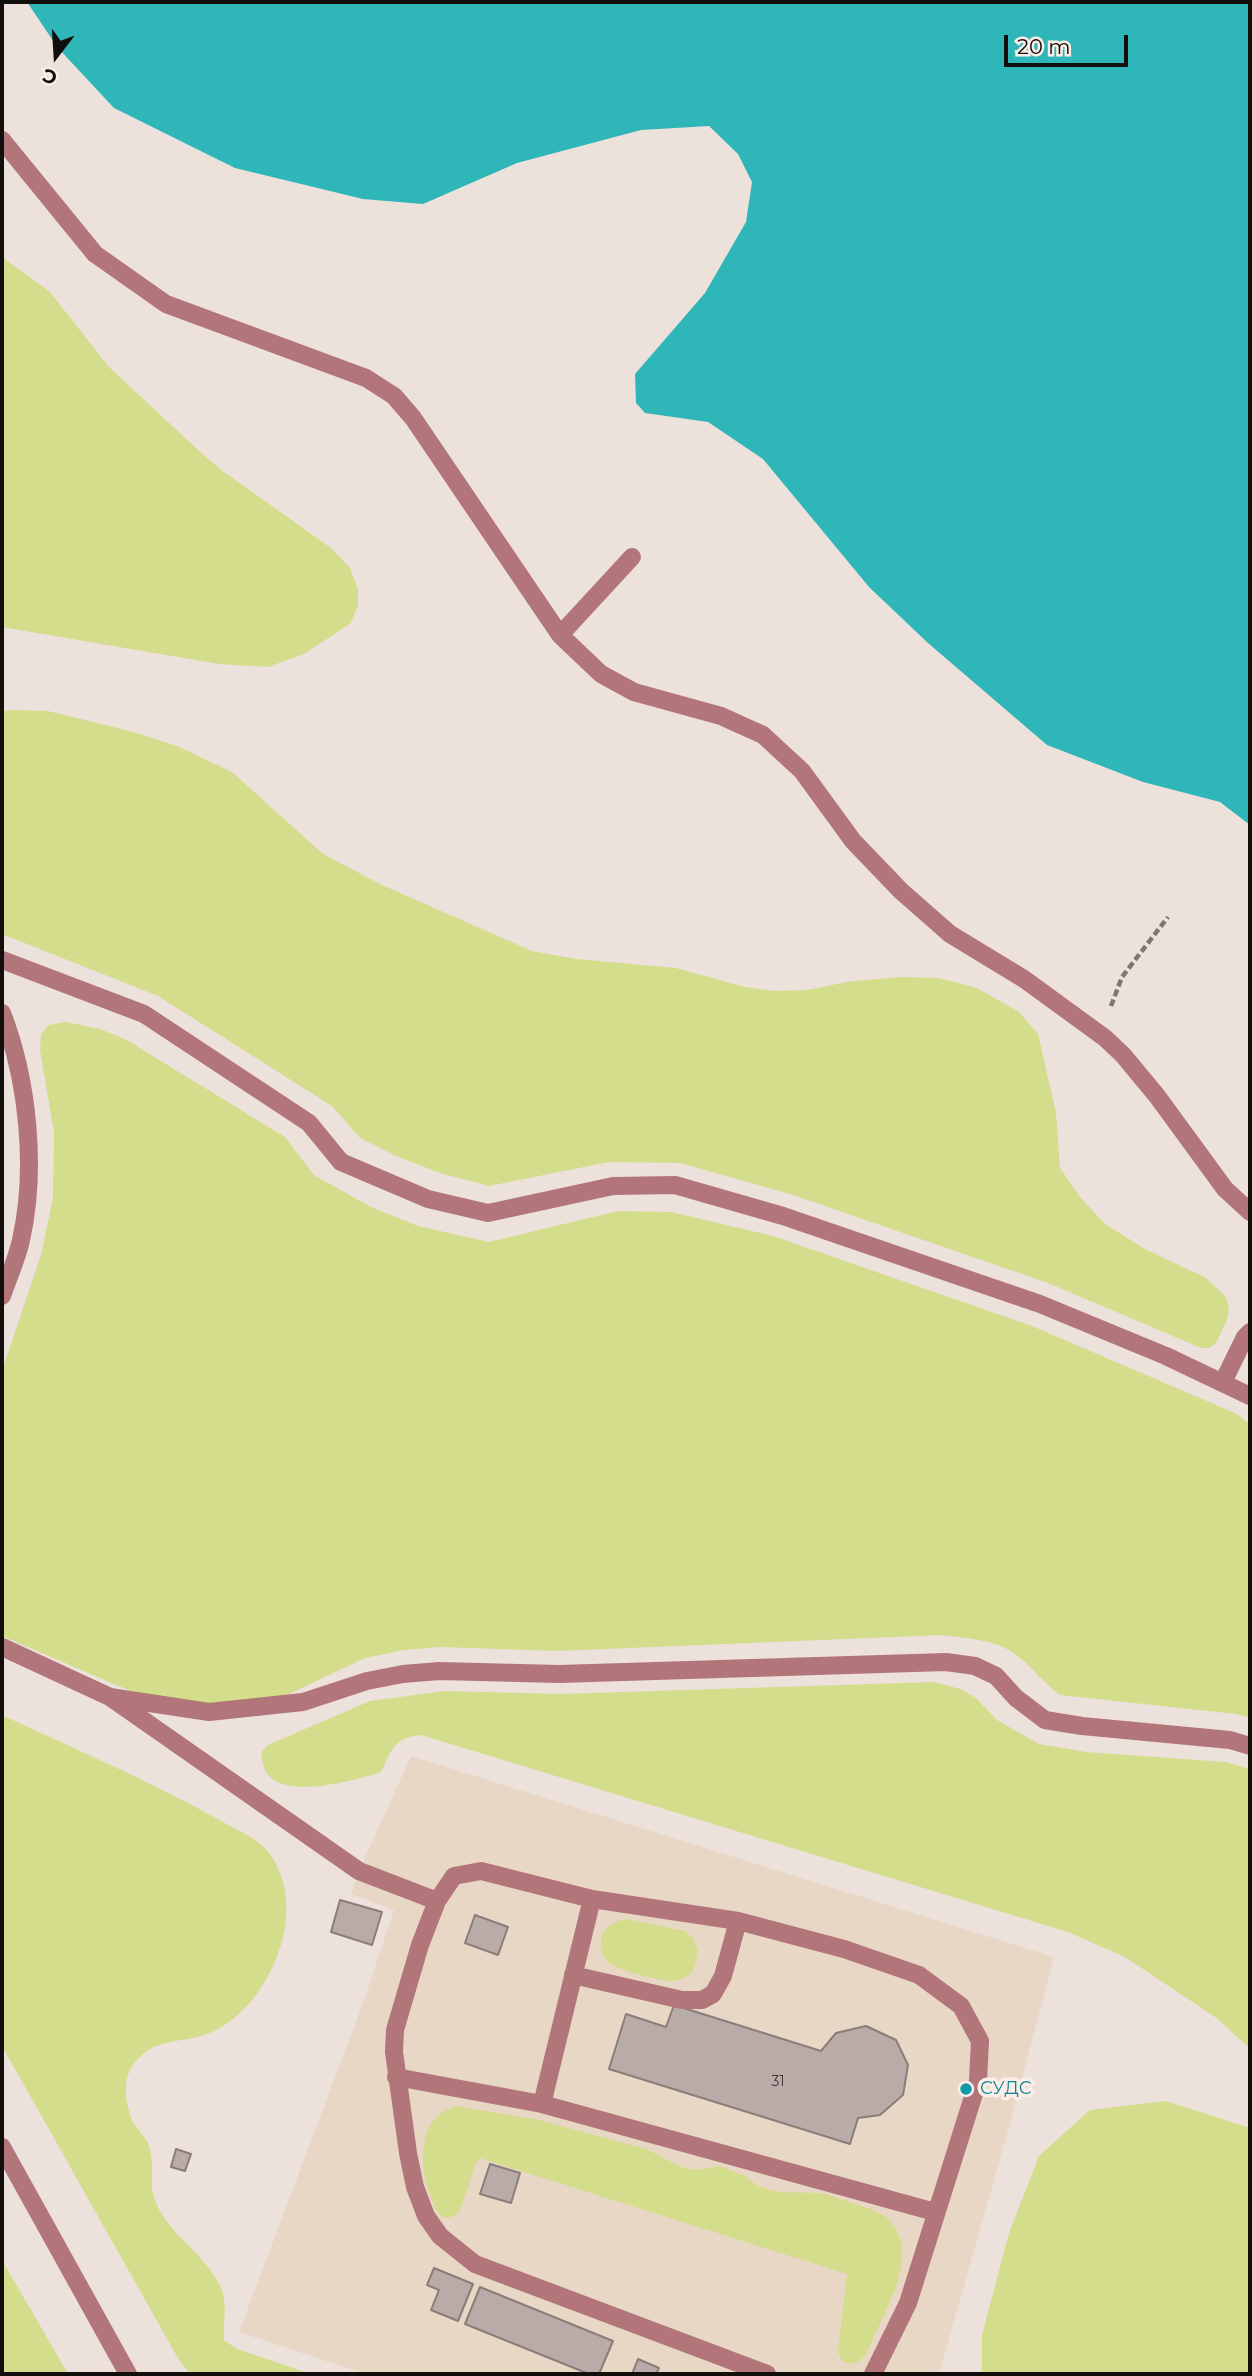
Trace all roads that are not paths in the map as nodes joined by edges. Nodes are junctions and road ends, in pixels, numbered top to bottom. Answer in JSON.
{"nodes":[{"id":1,"x":2,"y":140,"type":"edge"},
{"id":2,"x":632,"y":557,"type":"dead end"},
{"id":3,"x":560,"y":635,"type":"junction"},
{"id":4,"x":2,"y":960,"type":"edge"},
{"id":5,"x":2,"y":1013,"type":"edge"},
{"id":6,"x":1250,"y":1212,"type":"edge"},
{"id":7,"x":2,"y":1296,"type":"edge"},
{"id":8,"x":1250,"y":1332,"type":"edge"},
{"id":9,"x":1223,"y":1382,"type":"junction"},
{"id":10,"x":1250,"y":1396,"type":"edge"},
{"id":11,"x":2,"y":1647,"type":"edge"},
{"id":12,"x":110,"y":1697,"type":"junction"},
{"id":13,"x":1250,"y":1746,"type":"edge"},
{"id":14,"x":592,"y":1899,"type":"junction"},
{"id":15,"x":437,"y":1900,"type":"junction"},
{"id":16,"x":738,"y":1921,"type":"junction"},
{"id":17,"x":573,"y":1975,"type":"junction"},
{"id":18,"x":396,"y":2077,"type":"junction"},
{"id":19,"x":542,"y":2104,"type":"junction"},
{"id":20,"x":2,"y":2147,"type":"edge"},
{"id":21,"x":935,"y":2212,"type":"junction"},
{"id":22,"x":128,"y":2374,"type":"edge"},
{"id":23,"x":767,"y":2374,"type":"edge"},
{"id":24,"x":873,"y":2374,"type":"edge"}],
"edges":[{"from":1,"to":3,"type":"lane"},
{"from":2,"to":3,"type":"lane"},
{"from":3,"to":6,"type":"lane"},
{"from":4,"to":9,"type":"lane"},
{"from":5,"to":7,"type":"lane"},
{"from":8,"to":9,"type":"lane"},
{"from":9,"to":10,"type":"lane"},
{"from":11,"to":12,"type":"lane"},
{"from":12,"to":13,"type":"lane"},
{"from":12,"to":15,"type":"lane"},
{"from":14,"to":15,"type":"lane"},
{"from":14,"to":16,"type":"lane"},
{"from":14,"to":17,"type":"lane"},
{"from":15,"to":18,"type":"lane"},
{"from":16,"to":17,"type":"lane"},
{"from":16,"to":21,"type":"lane"},
{"from":17,"to":19,"type":"lane"},
{"from":18,"to":19,"type":"lane"},
{"from":18,"to":23,"type":"lane"},
{"from":19,"to":21,"type":"lane"},
{"from":20,"to":22,"type":"lane"},
{"from":21,"to":24,"type":"lane"}]}
